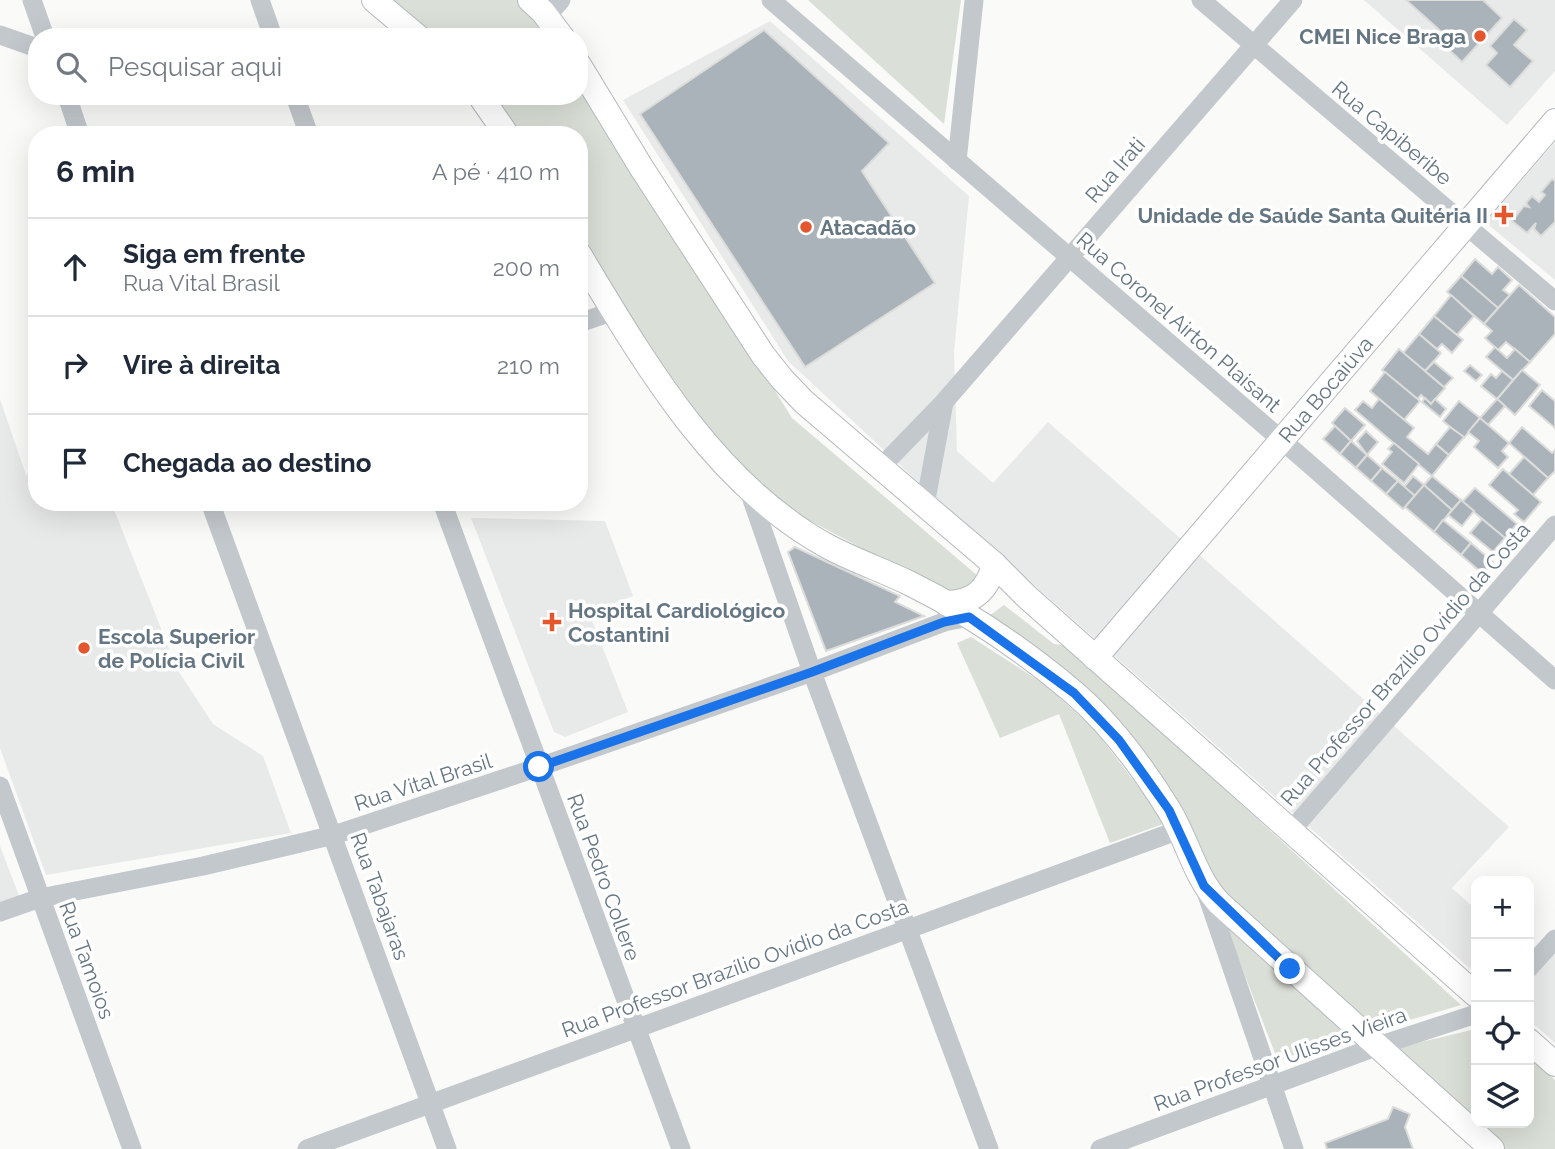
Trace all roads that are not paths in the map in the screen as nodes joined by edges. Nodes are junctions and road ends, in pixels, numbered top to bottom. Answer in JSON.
{"nodes":[{"id":1,"x":32,"y":0,"type":"edge"},
{"id":2,"x":260,"y":0,"type":"edge"},
{"id":3,"x":374,"y":0,"type":"edge"},
{"id":4,"x":771,"y":0,"type":"edge"},
{"id":5,"x":974,"y":0,"type":"edge"},
{"id":6,"x":1201,"y":0,"type":"edge"},
{"id":7,"x":1293,"y":0,"type":"edge"},
{"id":8,"x":546,"y":5,"type":"edge"},
{"id":9,"x":42,"y":28,"type":"edge"},
{"id":10,"x":270,"y":28,"type":"edge"},
{"id":11,"x":407,"y":28,"type":"edge"},
{"id":12,"x":558,"y":28,"type":"edge"},
{"id":13,"x":0,"y":35,"type":"edge"},
{"id":14,"x":28,"y":45,"type":"edge"},
{"id":15,"x":1253,"y":46,"type":"junction"},
{"id":16,"x":588,"y":80,"type":"edge"},
{"id":17,"x":70,"y":105,"type":"edge"},
{"id":18,"x":298,"y":105,"type":"edge"},
{"id":19,"x":486,"y":105,"type":"edge"},
{"id":20,"x":1555,"y":121,"type":"edge"},
{"id":21,"x":77,"y":126,"type":"edge"},
{"id":22,"x":306,"y":126,"type":"edge"},
{"id":23,"x":501,"y":126,"type":"edge"},
{"id":24,"x":957,"y":161,"type":"junction"},
{"id":25,"x":1466,"y":225,"type":"junction"},
{"id":26,"x":1069,"y":258,"type":"junction"},
{"id":27,"x":588,"y":269,"type":"edge"},
{"id":28,"x":1555,"y":301,"type":"edge"},
{"id":29,"x":614,"y":311,"type":"junction"},
{"id":30,"x":588,"y":320,"type":"edge"},
{"id":31,"x":944,"y":402,"type":"junction"},
{"id":32,"x":1282,"y":440,"type":"junction"},
{"id":33,"x":881,"y":467,"type":"junction"},
{"id":34,"x":748,"y":488,"type":"junction"},
{"id":35,"x":925,"y":505,"type":"junction"},
{"id":36,"x":213,"y":511,"type":"edge"},
{"id":37,"x":445,"y":511,"type":"edge"},
{"id":38,"x":1555,"y":525,"type":"edge"},
{"id":39,"x":994,"y":564,"type":"junction"},
{"id":40,"x":1026,"y":596,"type":"junction"},
{"id":41,"x":946,"y":603,"type":"junction"},
{"id":42,"x":1480,"y":615,"type":"junction"},
{"id":43,"x":969,"y":617,"type":"junction"},
{"id":44,"x":1095,"y":658,"type":"junction"},
{"id":45,"x":812,"y":672,"type":"junction"},
{"id":46,"x":1555,"y":680,"type":"edge"},
{"id":47,"x":539,"y":767,"type":"junction"},
{"id":48,"x":0,"y":786,"type":"edge"},
{"id":49,"x":1179,"y":830,"type":"junction"},
{"id":50,"x":1290,"y":832,"type":"junction"},
{"id":51,"x":334,"y":835,"type":"junction"},
{"id":52,"x":1204,"y":886,"type":"junction"},
{"id":53,"x":40,"y":898,"type":"junction"},
{"id":54,"x":0,"y":912,"type":"edge"},
{"id":55,"x":907,"y":928,"type":"junction"},
{"id":56,"x":1555,"y":939,"type":"edge"},
{"id":57,"x":1534,"y":962,"type":"edge"},
{"id":58,"x":1471,"y":991,"type":"edge"},
{"id":59,"x":1471,"y":1016,"type":"edge"},
{"id":60,"x":636,"y":1030,"type":"junction"},
{"id":61,"x":1378,"y":1046,"type":"junction"},
{"id":62,"x":1534,"y":1046,"type":"edge"},
{"id":63,"x":1555,"y":1065,"type":"edge"},
{"id":64,"x":1271,"y":1086,"type":"junction"},
{"id":65,"x":430,"y":1104,"type":"junction"},
{"id":66,"x":132,"y":1149,"type":"edge"},
{"id":67,"x":307,"y":1149,"type":"edge"},
{"id":68,"x":447,"y":1149,"type":"edge"},
{"id":69,"x":681,"y":1149,"type":"edge"},
{"id":70,"x":989,"y":1149,"type":"edge"},
{"id":71,"x":1100,"y":1149,"type":"edge"},
{"id":72,"x":1294,"y":1149,"type":"edge"},
{"id":73,"x":1492,"y":1149,"type":"edge"}],
"edges":[{"from":1,"to":9,"type":"street"},
{"from":2,"to":10,"type":"street"},
{"from":3,"to":11,"type":"main road"},
{"from":4,"to":24,"type":"street","name":"Rua Coronel Airton Plaisant"},
{"from":5,"to":24,"type":"street"},
{"from":6,"to":15,"type":"street","name":"Rua Capiberibe"},
{"from":7,"to":15,"type":"street","name":"Rua Irati"},
{"from":8,"to":12,"type":"main road"},
{"from":13,"to":14,"type":"street"},
{"from":15,"to":25,"type":"street","name":"Rua Capiberibe"},
{"from":15,"to":26,"type":"street","name":"Rua Irati"},
{"from":16,"to":33,"type":"main road"},
{"from":17,"to":21,"type":"street"},
{"from":18,"to":22,"type":"street"},
{"from":19,"to":23,"type":"main road"},
{"from":20,"to":25,"type":"main road","name":"Rua Bocaiúva"},
{"from":24,"to":26,"type":"street","name":"Rua Coronel Airton Plaisant"},
{"from":25,"to":28,"type":"street","name":"Rua Capiberibe"},
{"from":25,"to":32,"type":"main road","name":"Rua Bocaiúva"},
{"from":26,"to":31,"type":"street","name":"Rua Irati"},
{"from":26,"to":32,"type":"street","name":"Rua Coronel Airton Plaisant"},
{"from":27,"to":29,"type":"main road"},
{"from":29,"to":30,"type":"street"},
{"from":29,"to":34,"type":"main road"},
{"from":31,"to":33,"type":"street","name":"Rua Irati"},
{"from":31,"to":35,"type":"street"},
{"from":32,"to":42,"type":"street","name":"Rua Coronel Airton Plaisant"},
{"from":32,"to":44,"type":"main road","name":"Rua Bocaiúva"},
{"from":33,"to":35,"type":"main road"},
{"from":34,"to":41,"type":"main road"},
{"from":34,"to":45,"type":"street"},
{"from":35,"to":39,"type":"main road"},
{"from":36,"to":51,"type":"street","name":"Rua Tabajaras"},
{"from":37,"to":47,"type":"street","name":"Rua Pedro Collere"},
{"from":38,"to":42,"type":"street","name":"Rua Professor Brazílio Ovídio da Costa"},
{"from":39,"to":40,"type":"main road"},
{"from":39,"to":41,"type":"main road"},
{"from":40,"to":43,"type":"main road"},
{"from":40,"to":44,"type":"main road"},
{"from":41,"to":43,"type":"main road"},
{"from":42,"to":46,"type":"street","name":"Rua Coronel Airton Plaisant"},
{"from":42,"to":50,"type":"street","name":"Rua Professor Brazílio Ovídio da Costa"},
{"from":43,"to":45,"type":"street","name":"Rua Vital Brasil"},
{"from":43,"to":49,"type":"main road"},
{"from":44,"to":50,"type":"main road"},
{"from":45,"to":47,"type":"street","name":"Rua Vital Brasil"},
{"from":45,"to":55,"type":"street"},
{"from":47,"to":51,"type":"street","name":"Rua Vital Brasil"},
{"from":47,"to":60,"type":"street","name":"Rua Pedro Collere"},
{"from":48,"to":53,"type":"street","name":"Rua Tamoios"},
{"from":49,"to":52,"type":"main road"},
{"from":49,"to":55,"type":"street","name":"Rua Professor Brazílio Ovídio da Costa"},
{"from":50,"to":58,"type":"main road"},
{"from":51,"to":53,"type":"street","name":"Rua Vital Brasil"},
{"from":51,"to":65,"type":"street","name":"Rua Tabajaras"},
{"from":52,"to":61,"type":"main road"},
{"from":52,"to":64,"type":"street"},
{"from":53,"to":54,"type":"street","name":"Rua Vital Brasil"},
{"from":53,"to":66,"type":"street","name":"Rua Tamoios"},
{"from":55,"to":60,"type":"street","name":"Rua Professor Brazílio Ovídio da Costa"},
{"from":55,"to":70,"type":"street"},
{"from":56,"to":57,"type":"street"},
{"from":59,"to":61,"type":"street","name":"Rua Professor Ulisses Vieira"},
{"from":60,"to":65,"type":"street","name":"Rua Professor Brazílio Ovídio da Costa"},
{"from":60,"to":69,"type":"street","name":"Rua Pedro Collere"},
{"from":61,"to":64,"type":"street","name":"Rua Professor Ulisses Vieira"},
{"from":61,"to":73,"type":"main road"},
{"from":62,"to":63,"type":"main road"},
{"from":64,"to":71,"type":"street","name":"Rua Professor Ulisses Vieira"},
{"from":64,"to":72,"type":"street"},
{"from":65,"to":67,"type":"street","name":"Rua Professor Brazílio Ovídio da Costa"},
{"from":65,"to":68,"type":"street","name":"Rua Tabajaras"}]}
